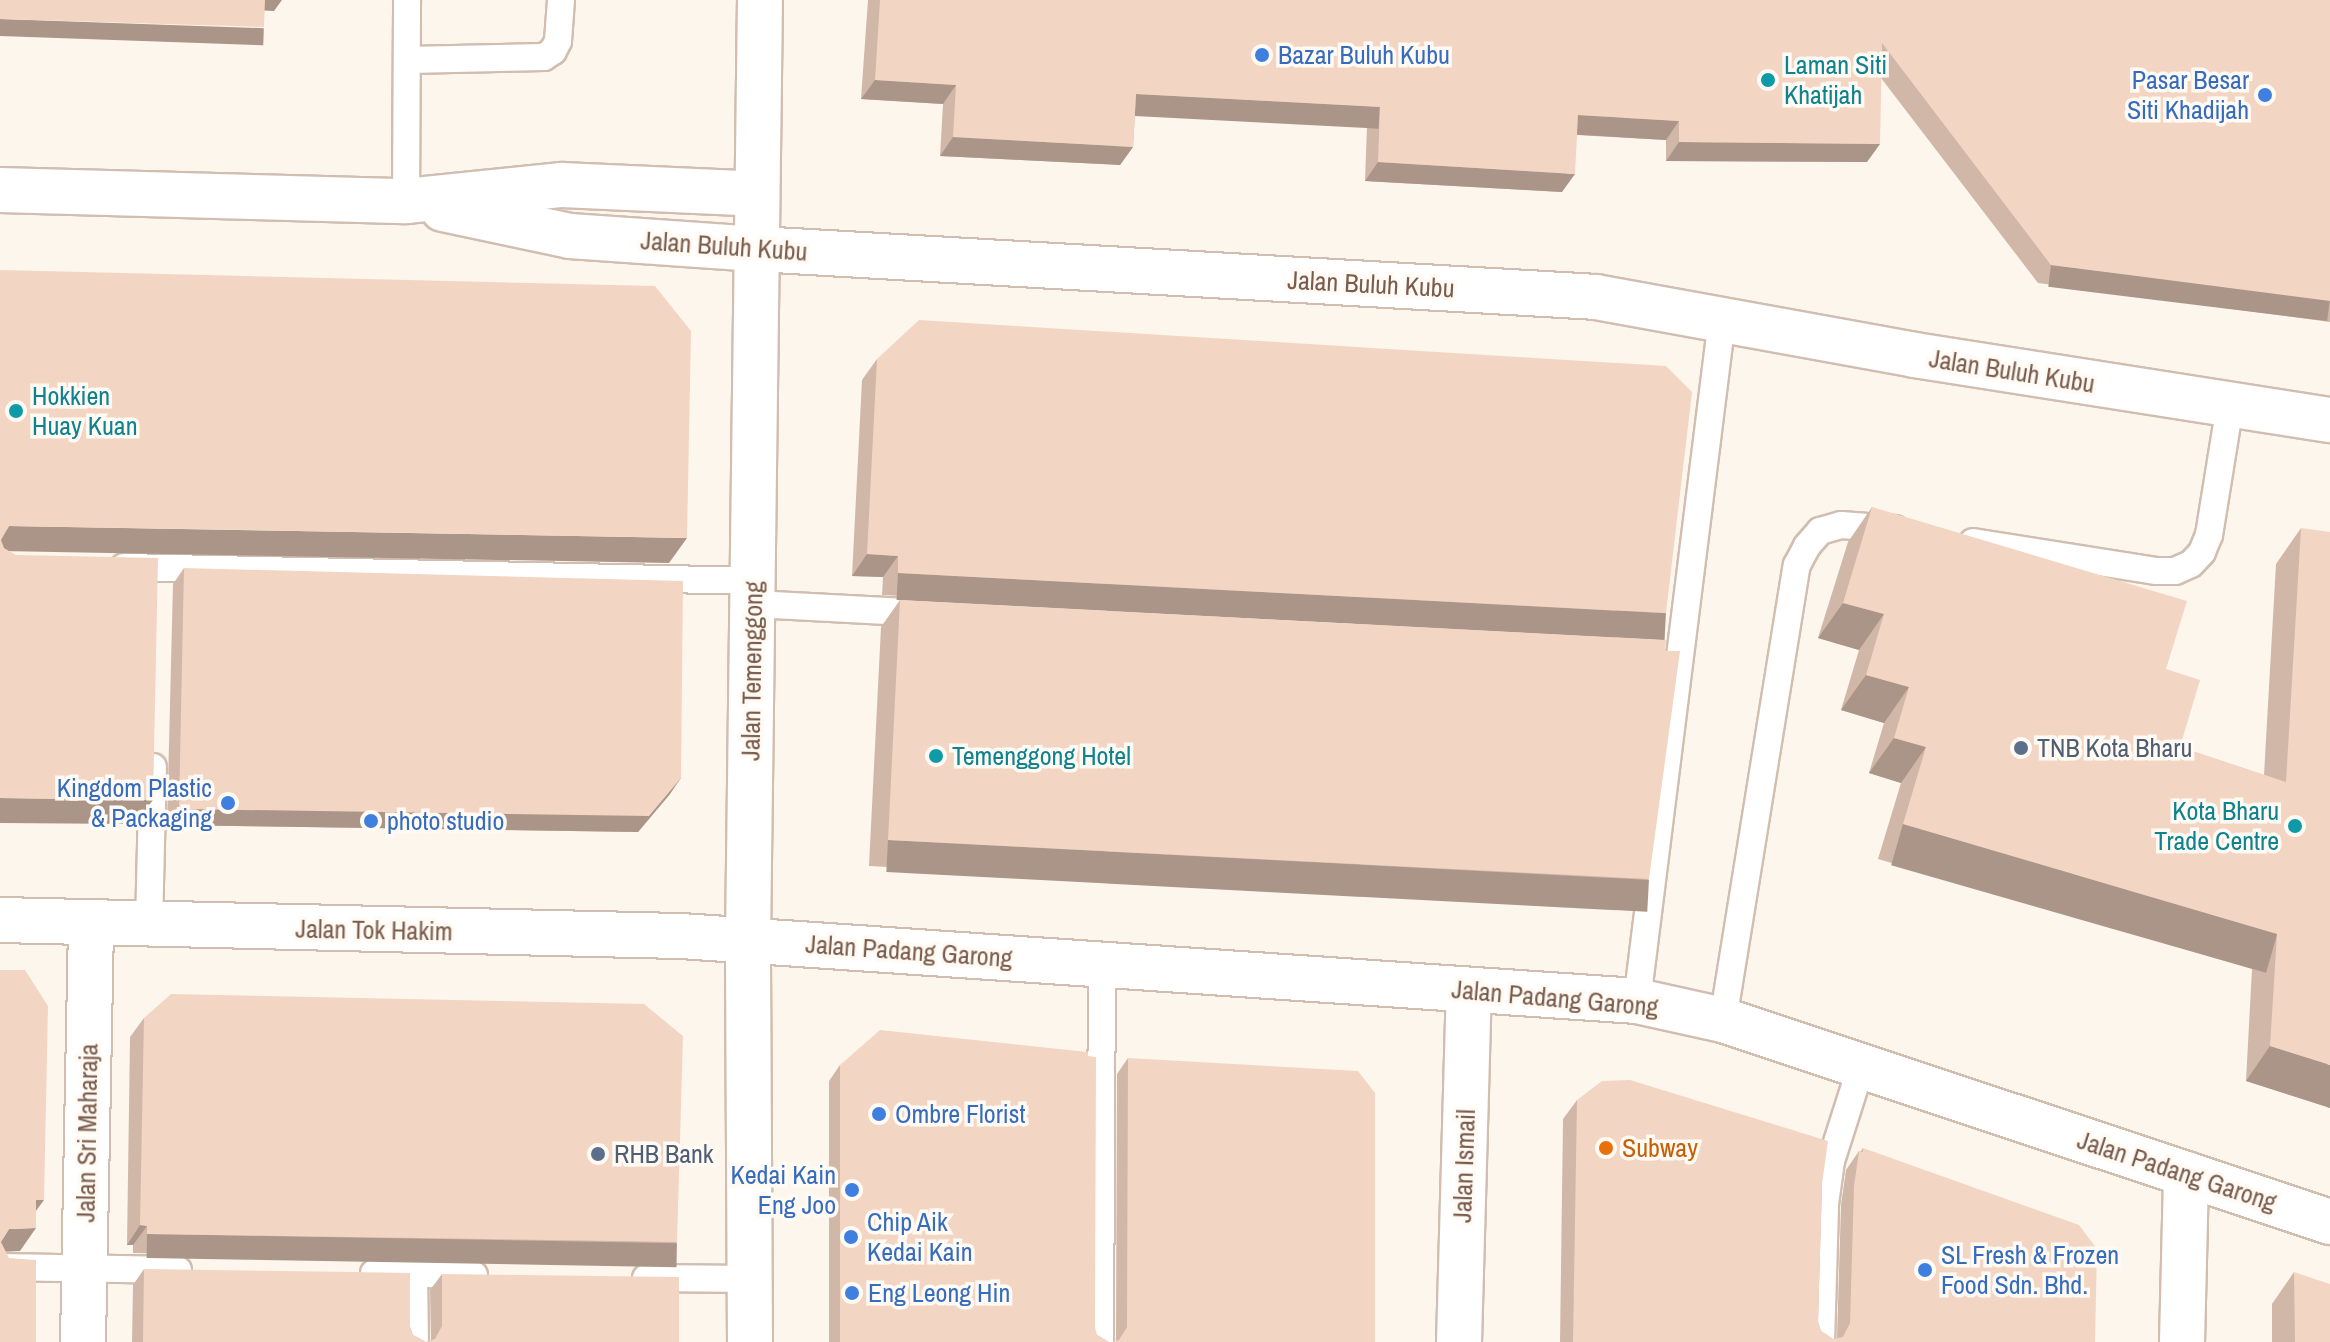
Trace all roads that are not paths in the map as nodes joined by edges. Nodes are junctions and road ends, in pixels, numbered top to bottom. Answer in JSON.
{"nodes":[{"id":1,"x":407,"y":0,"type":"edge"},
{"id":2,"x":561,"y":0,"type":"edge"},
{"id":3,"x":760,"y":0,"type":"edge"},
{"id":4,"x":408,"y":60,"type":"junction"},
{"id":5,"x":0,"y":190,"type":"edge"},
{"id":6,"x":757,"y":194,"type":"junction"},
{"id":7,"x":406,"y":201,"type":"junction"},
{"id":8,"x":757,"y":249,"type":"junction"},
{"id":9,"x":1722,"y":320,"type":"junction"},
{"id":10,"x":2230,"y":405,"type":"junction"},
{"id":11,"x":2330,"y":420,"type":"edge"},
{"id":12,"x":94,"y":566,"type":"edge"},
{"id":13,"x":157,"y":567,"type":"junction"},
{"id":14,"x":754,"y":592,"type":"junction"},
{"id":15,"x":157,"y":599,"type":"edge"},
{"id":16,"x":958,"y":614,"type":"edge"},
{"id":17,"x":1649,"y":650,"type":"edge"},
{"id":18,"x":1680,"y":652,"type":"junction"},
{"id":19,"x":153,"y":739,"type":"edge"},
{"id":20,"x":0,"y":920,"type":"edge"},
{"id":21,"x":91,"y":924,"type":"junction"},
{"id":22,"x":149,"y":926,"type":"junction"},
{"id":23,"x":748,"y":940,"type":"junction"},
{"id":24,"x":1102,"y":965,"type":"junction"},
{"id":25,"x":1469,"y":990,"type":"junction"},
{"id":26,"x":1637,"y":1001,"type":"junction"},
{"id":27,"x":1723,"y":1020,"type":"junction"},
{"id":28,"x":1861,"y":1067,"type":"junction"},
{"id":29,"x":2186,"y":1174,"type":"junction"},
{"id":30,"x":2330,"y":1222,"type":"edge"},
{"id":31,"x":0,"y":1267,"type":"edge"},
{"id":32,"x":84,"y":1269,"type":"junction"},
{"id":33,"x":210,"y":1271,"type":"edge"},
{"id":34,"x":352,"y":1273,"type":"edge"},
{"id":35,"x":414,"y":1274,"type":"junction"},
{"id":36,"x":494,"y":1275,"type":"edge"},
{"id":37,"x":622,"y":1277,"type":"edge"},
{"id":38,"x":750,"y":1279,"type":"junction"},
{"id":39,"x":83,"y":1342,"type":"edge"},
{"id":40,"x":415,"y":1342,"type":"edge"},
{"id":41,"x":750,"y":1342,"type":"edge"},
{"id":42,"x":1100,"y":1342,"type":"edge"},
{"id":43,"x":1459,"y":1342,"type":"edge"},
{"id":44,"x":1821,"y":1342,"type":"edge"},
{"id":45,"x":2182,"y":1342,"type":"edge"}],
"edges":[{"from":1,"to":4,"type":"lane"},
{"from":2,"to":4,"type":"lane"},
{"from":3,"to":6,"type":"street","name":"Jalan Temenggong"},
{"from":4,"to":7,"type":"lane"},
{"from":5,"to":7,"type":"street","name":"Jalan Buluh Kubu"},
{"from":6,"to":7,"type":"street","name":"Jalan Buluh Kubu"},
{"from":6,"to":8,"type":"street","name":"Jalan Temenggong"},
{"from":7,"to":8,"type":"street","name":"Jalan Buluh Kubu"},
{"from":8,"to":9,"type":"street","name":"Jalan Buluh Kubu"},
{"from":8,"to":14,"type":"street","name":"Jalan Temenggong"},
{"from":9,"to":10,"type":"street","name":"Jalan Buluh Kubu"},
{"from":9,"to":18,"type":"lane"},
{"from":10,"to":11,"type":"street","name":"Jalan Buluh Kubu"},
{"from":10,"to":27,"type":"lane"},
{"from":12,"to":13,"type":"lane"},
{"from":13,"to":14,"type":"lane"},
{"from":13,"to":15,"type":"lane"},
{"from":14,"to":16,"type":"lane"},
{"from":14,"to":23,"type":"street","name":"Jalan Temenggong"},
{"from":17,"to":18,"type":"lane"},
{"from":18,"to":26,"type":"lane"},
{"from":19,"to":22,"type":"lane"},
{"from":20,"to":21,"type":"street","name":"Jalan Tok Hakim"},
{"from":21,"to":22,"type":"street","name":"Jalan Tok Hakim"},
{"from":21,"to":32,"type":"street","name":"Jalan Sri Maharaja"},
{"from":22,"to":23,"type":"street","name":"Jalan Tok Hakim"},
{"from":23,"to":24,"type":"street","name":"Jalan Padang Garong"},
{"from":23,"to":38,"type":"street","name":"Jalan Temenggong"},
{"from":24,"to":25,"type":"street","name":"Jalan Padang Garong"},
{"from":24,"to":42,"type":"lane"},
{"from":25,"to":26,"type":"street","name":"Jalan Padang Garong"},
{"from":25,"to":43,"type":"street","name":"Jalan Ismail"},
{"from":26,"to":27,"type":"street","name":"Jalan Padang Garong"},
{"from":27,"to":28,"type":"street","name":"Jalan Padang Garong"},
{"from":28,"to":29,"type":"street","name":"Jalan Padang Garong"},
{"from":28,"to":44,"type":"lane"},
{"from":29,"to":30,"type":"street","name":"Jalan Padang Garong"},
{"from":29,"to":45,"type":"street"},
{"from":31,"to":32,"type":"lane"},
{"from":32,"to":33,"type":"lane"},
{"from":32,"to":39,"type":"street","name":"Jalan Sri Maharaja"},
{"from":34,"to":35,"type":"lane"},
{"from":35,"to":36,"type":"lane"},
{"from":35,"to":40,"type":"lane"},
{"from":37,"to":38,"type":"lane"},
{"from":38,"to":41,"type":"street","name":"Jalan Temenggong"}]}
